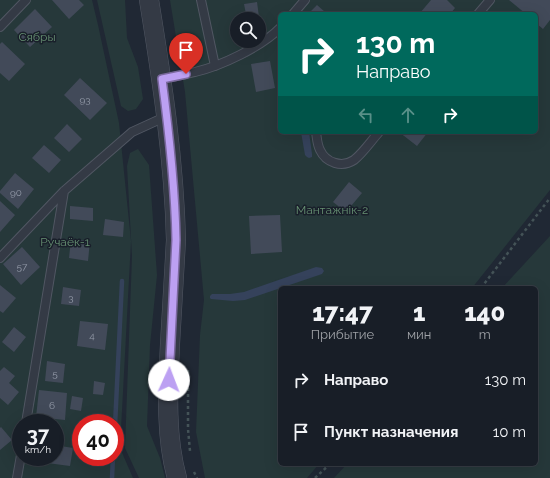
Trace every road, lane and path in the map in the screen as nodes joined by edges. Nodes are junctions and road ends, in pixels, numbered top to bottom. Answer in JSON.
{"nodes":[{"id":1,"x":26,"y":0,"type":"edge"},
{"id":2,"x":149,"y":0,"type":"edge"},
{"id":3,"x":201,"y":0,"type":"edge"},
{"id":4,"x":305,"y":0,"type":"edge"},
{"id":5,"x":490,"y":0,"type":"edge"},
{"id":6,"x":295,"y":12,"type":"edge"},
{"id":7,"x":480,"y":12,"type":"edge"},
{"id":8,"x":0,"y":27,"type":"edge"},
{"id":9,"x":278,"y":30,"type":"edge"},
{"id":10,"x":215,"y":66,"type":"junction"},
{"id":11,"x":162,"y":79,"type":"junction"},
{"id":12,"x":167,"y":116,"type":"junction"},
{"id":13,"x":316,"y":134,"type":"edge"},
{"id":14,"x":377,"y":134,"type":"edge"},
{"id":15,"x":64,"y":191,"type":"junction"},
{"id":16,"x":550,"y":198,"type":"edge"},
{"id":17,"x":0,"y":258,"type":"edge"},
{"id":18,"x":482,"y":286,"type":"edge"},
{"id":19,"x":27,"y":414,"type":"edge"},
{"id":20,"x":19,"y":466,"type":"edge"},
{"id":21,"x":328,"y":466,"type":"edge"},
{"id":22,"x":17,"y":478,"type":"edge"},
{"id":23,"x":177,"y":478,"type":"edge"},
{"id":24,"x":315,"y":478,"type":"edge"}],
"edges":[{"from":1,"to":8,"type":"lane"},
{"from":2,"to":11,"type":"street"},
{"from":3,"to":10,"type":"lane"},
{"from":4,"to":6,"type":"lane"},
{"from":5,"to":7,"type":"lane"},
{"from":9,"to":10,"type":"lane"},
{"from":10,"to":11,"type":"lane"},
{"from":11,"to":12,"type":"street"},
{"from":12,"to":15,"type":"lane"},
{"from":12,"to":23,"type":"street"},
{"from":13,"to":14,"type":"lane"},
{"from":15,"to":17,"type":"lane"},
{"from":15,"to":19,"type":"lane"},
{"from":16,"to":18,"type":"path"},
{"from":20,"to":22,"type":"lane"},
{"from":21,"to":24,"type":"path"}]}
